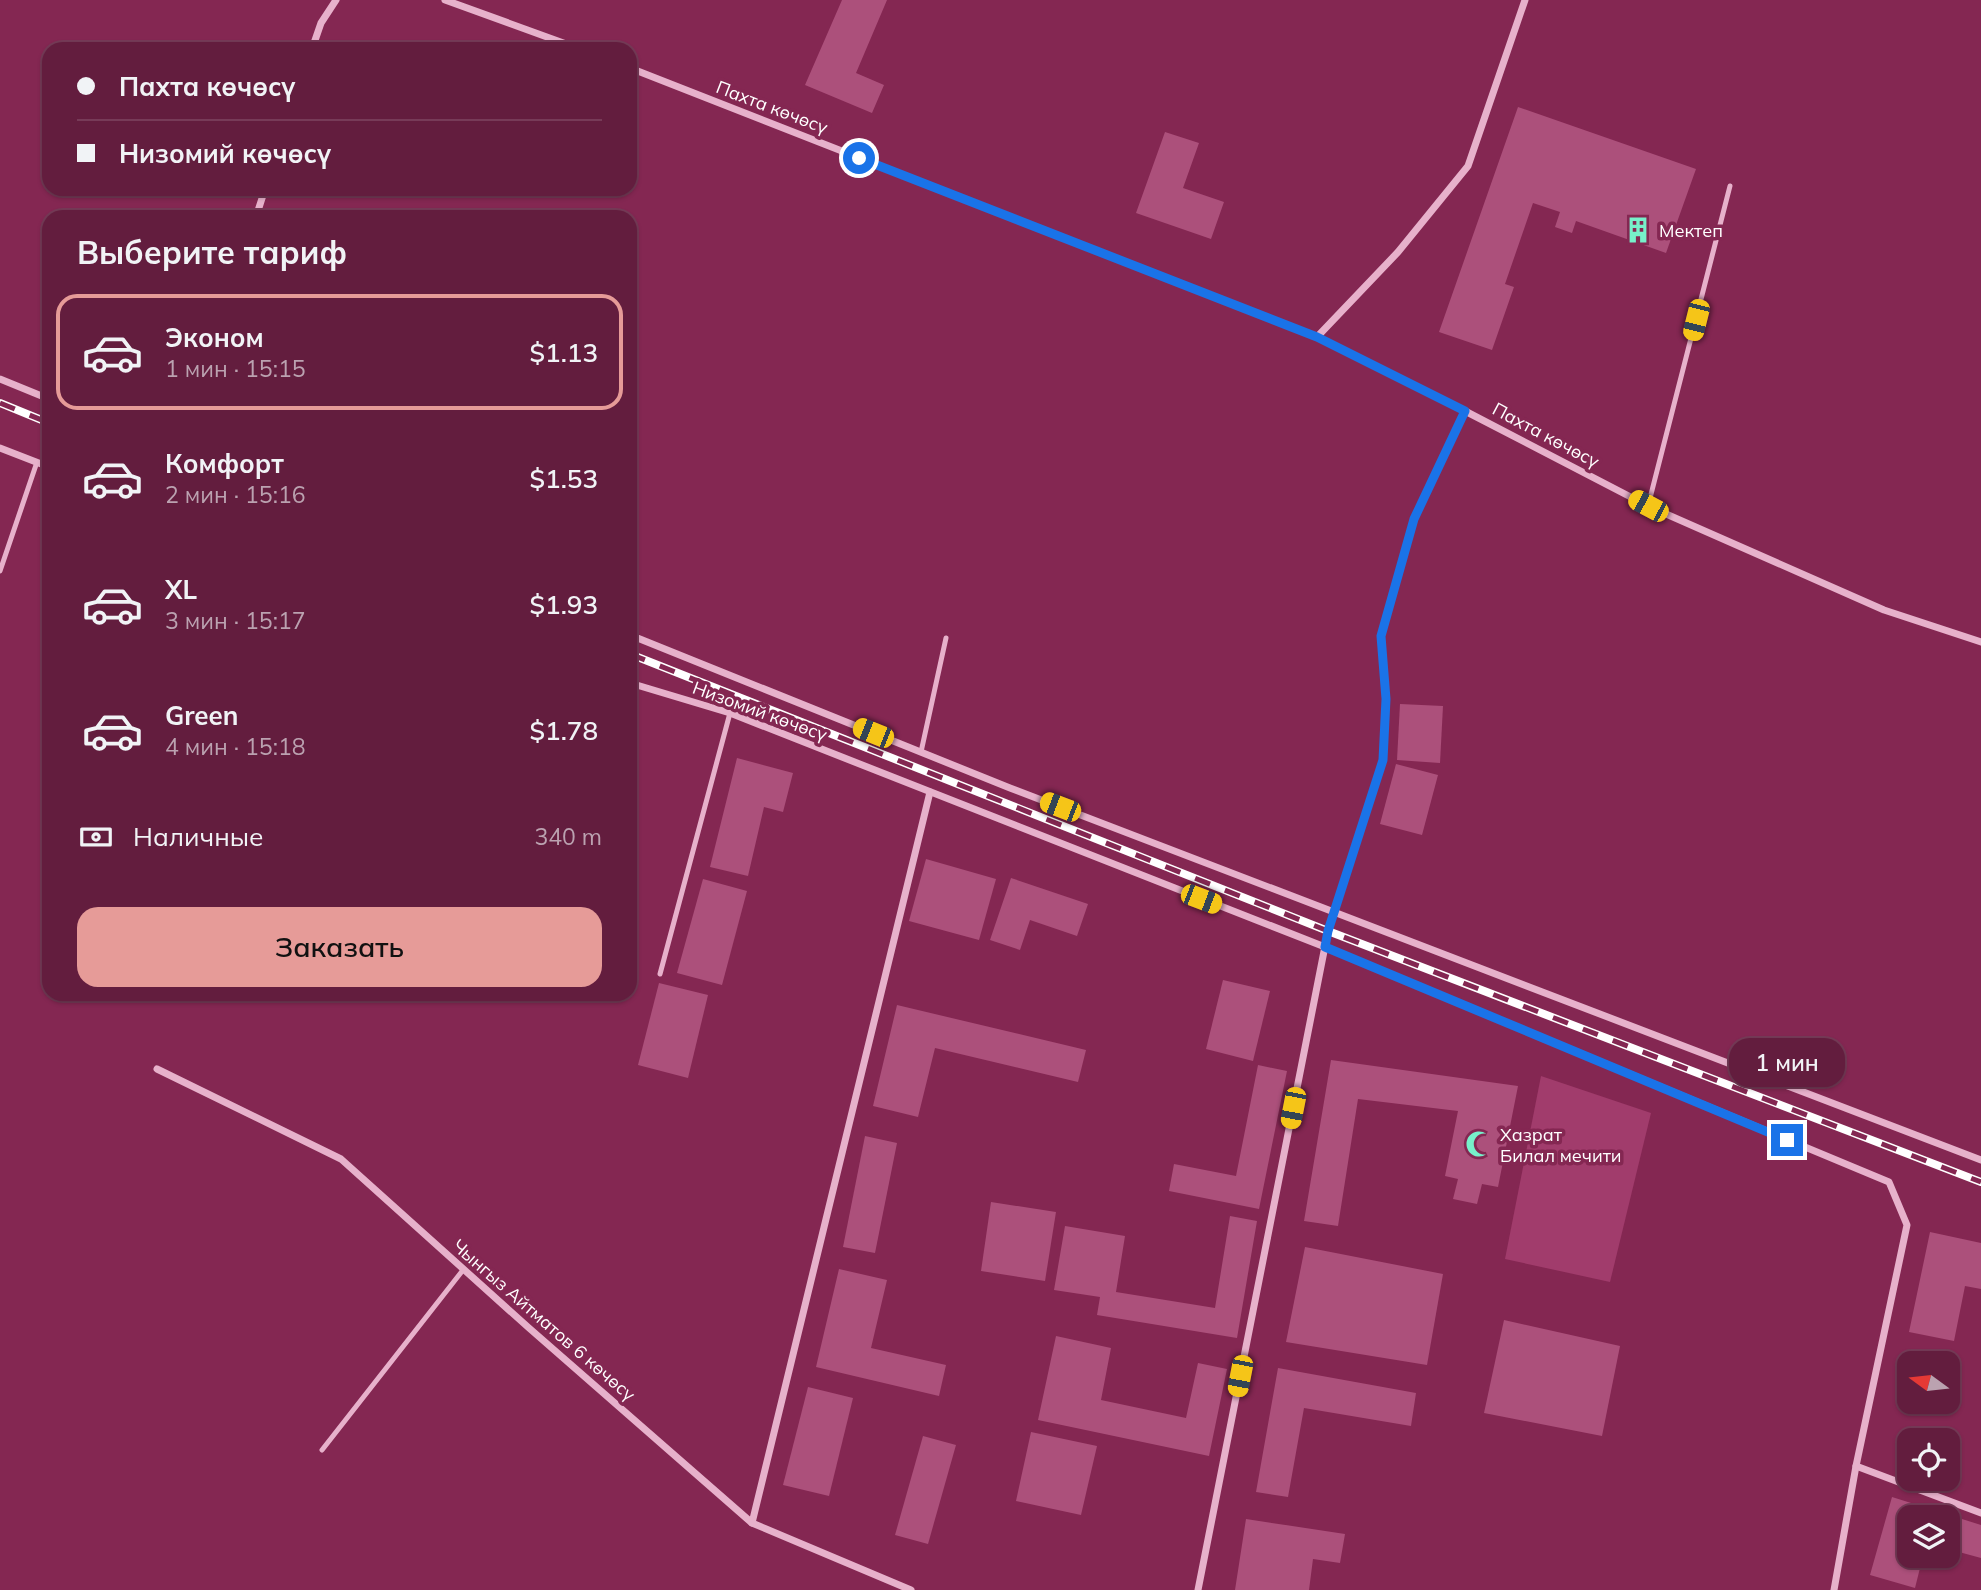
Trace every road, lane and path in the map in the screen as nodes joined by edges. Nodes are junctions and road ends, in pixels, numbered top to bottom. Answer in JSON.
{"nodes":[{"id":1,"x":335,"y":0,"type":"edge"},
{"id":2,"x":445,"y":0,"type":"edge"},
{"id":3,"x":1525,"y":0,"type":"edge"},
{"id":4,"x":314,"y":42,"type":"edge"},
{"id":5,"x":561,"y":42,"type":"edge"},
{"id":6,"x":637,"y":71,"type":"edge"},
{"id":7,"x":1730,"y":186,"type":"dead end"},
{"id":8,"x":1317,"y":337,"type":"junction"},
{"id":9,"x":0,"y":379,"type":"edge"},
{"id":10,"x":42,"y":396,"type":"edge"},
{"id":11,"x":1465,"y":411,"type":"junction"},
{"id":12,"x":0,"y":448,"type":"edge"},
{"id":13,"x":37,"y":463,"type":"junction"},
{"id":14,"x":42,"y":465,"type":"edge"},
{"id":15,"x":1648,"y":506,"type":"junction"},
{"id":16,"x":0,"y":571,"type":"edge"},
{"id":17,"x":637,"y":638,"type":"edge"},
{"id":18,"x":946,"y":638,"type":"dead end"},
{"id":19,"x":1981,"y":642,"type":"edge"},
{"id":20,"x":637,"y":685,"type":"edge"},
{"id":21,"x":730,"y":713,"type":"junction"},
{"id":22,"x":921,"y":752,"type":"junction"},
{"id":23,"x":930,"y":793,"type":"junction"},
{"id":24,"x":1334,"y":912,"type":"junction"},
{"id":25,"x":1325,"y":947,"type":"junction"},
{"id":26,"x":660,"y":974,"type":"dead end"},
{"id":27,"x":157,"y":1069,"type":"dead end"},
{"id":28,"x":1981,"y":1160,"type":"edge"},
{"id":29,"x":463,"y":1269,"type":"junction"},
{"id":30,"x":322,"y":1450,"type":"dead end"},
{"id":31,"x":1856,"y":1466,"type":"junction"},
{"id":32,"x":1981,"y":1513,"type":"edge"},
{"id":33,"x":752,"y":1523,"type":"junction"},
{"id":34,"x":911,"y":1590,"type":"edge"},
{"id":35,"x":1198,"y":1590,"type":"edge"},
{"id":36,"x":1835,"y":1590,"type":"edge"}],
"edges":[{"from":1,"to":4,"type":"street"},
{"from":2,"to":5,"type":"street"},
{"from":3,"to":8,"type":"street"},
{"from":6,"to":8,"type":"street","name":"Пахта көчөсү"},
{"from":7,"to":15,"type":"lane"},
{"from":8,"to":11,"type":"street","name":"Пахта көчөсү"},
{"from":9,"to":10,"type":"street"},
{"from":11,"to":15,"type":"street","name":"Пахта көчөсү"},
{"from":11,"to":24,"type":"street"},
{"from":12,"to":13,"type":"street"},
{"from":13,"to":14,"type":"street"},
{"from":13,"to":16,"type":"lane"},
{"from":15,"to":19,"type":"street","name":"Пахта көчөсү"},
{"from":17,"to":22,"type":"street"},
{"from":18,"to":22,"type":"lane"},
{"from":20,"to":21,"type":"street","name":"Низомий көчөсү"},
{"from":21,"to":23,"type":"street","name":"Низомий көчөсү"},
{"from":21,"to":26,"type":"lane"},
{"from":22,"to":24,"type":"street"},
{"from":23,"to":25,"type":"street","name":"Низомий көчөсү"},
{"from":23,"to":33,"type":"street"},
{"from":24,"to":25,"type":"street"},
{"from":24,"to":28,"type":"street"},
{"from":25,"to":31,"type":"street","name":"Низомий көчөсү"},
{"from":25,"to":35,"type":"street"},
{"from":27,"to":29,"type":"street","name":"Чынгыз Айтматов 6 көчөсү"},
{"from":29,"to":30,"type":"lane"},
{"from":29,"to":33,"type":"street","name":"Чынгыз Айтматов 6 көчөсү"},
{"from":31,"to":32,"type":"street"},
{"from":31,"to":36,"type":"street"},
{"from":33,"to":34,"type":"street","name":"Чынгыз Айтматов 6 көчөсү"}]}
